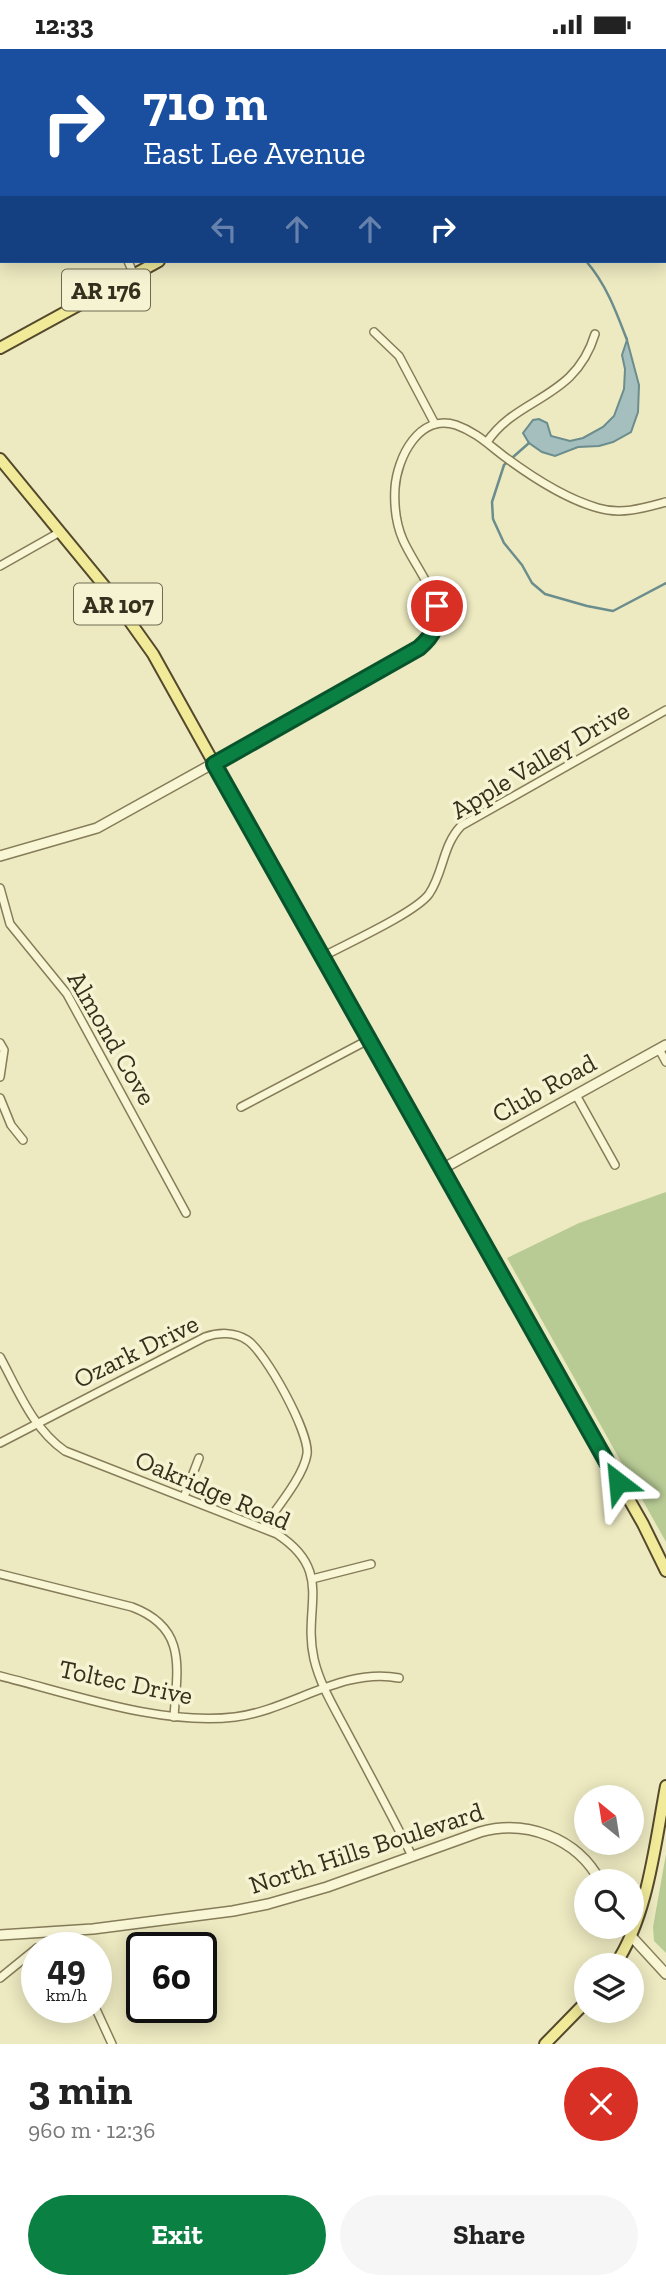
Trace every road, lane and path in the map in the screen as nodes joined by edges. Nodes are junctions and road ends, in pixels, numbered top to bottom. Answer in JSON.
{"nodes":[{"id":1,"x":129,"y":263,"type":"edge"},
{"id":2,"x":155,"y":263,"type":"edge"},
{"id":3,"x":134,"y":275,"type":"junction"},
{"id":4,"x":374,"y":332,"type":"dead end"},
{"id":5,"x":595,"y":334,"type":"dead end"},
{"id":6,"x":0,"y":348,"type":"edge"},
{"id":7,"x":435,"y":424,"type":"junction"},
{"id":8,"x":487,"y":442,"type":"junction"},
{"id":9,"x":0,"y":459,"type":"edge"},
{"id":10,"x":666,"y":502,"type":"edge"},
{"id":11,"x":60,"y":533,"type":"junction"},
{"id":12,"x":0,"y":566,"type":"edge"},
{"id":13,"x":666,"y":710,"type":"edge"},
{"id":14,"x":214,"y":764,"type":"junction"},
{"id":15,"x":0,"y":856,"type":"edge"},
{"id":16,"x":0,"y":888,"type":"edge"},
{"id":17,"x":322,"y":957,"type":"junction"},
{"id":18,"x":368,"y":1040,"type":"junction"},
{"id":19,"x":0,"y":1043,"type":"edge"},
{"id":20,"x":662,"y":1047,"type":"edge"},
{"id":21,"x":666,"y":1062,"type":"edge"},
{"id":22,"x":0,"y":1077,"type":"edge"},
{"id":23,"x":576,"y":1095,"type":"junction"},
{"id":24,"x":0,"y":1098,"type":"edge"},
{"id":25,"x":241,"y":1107,"type":"dead end"},
{"id":26,"x":23,"y":1140,"type":"dead end"},
{"id":27,"x":615,"y":1165,"type":"dead end"},
{"id":28,"x":442,"y":1169,"type":"junction"},
{"id":29,"x":186,"y":1213,"type":"dead end"},
{"id":30,"x":0,"y":1357,"type":"edge"},
{"id":31,"x":37,"y":1424,"type":"junction"},
{"id":32,"x":0,"y":1443,"type":"edge"},
{"id":33,"x":199,"y":1458,"type":"dead end"},
{"id":34,"x":184,"y":1497,"type":"junction"},
{"id":35,"x":263,"y":1528,"type":"junction"},
{"id":36,"x":371,"y":1564,"type":"dead end"},
{"id":37,"x":666,"y":1571,"type":"edge"},
{"id":38,"x":0,"y":1574,"type":"edge"},
{"id":39,"x":313,"y":1579,"type":"junction"},
{"id":40,"x":0,"y":1676,"type":"edge"},
{"id":41,"x":399,"y":1678,"type":"dead end"},
{"id":42,"x":324,"y":1688,"type":"junction"},
{"id":43,"x":174,"y":1717,"type":"junction"},
{"id":44,"x":666,"y":1786,"type":"edge"},
{"id":45,"x":412,"y":1856,"type":"junction"},
{"id":46,"x":591,"y":1869,"type":"edge"},
{"id":47,"x":644,"y":1892,"type":"edge"},
{"id":48,"x":71,"y":1931,"type":"joint"},
{"id":49,"x":0,"y":1935,"type":"edge"},
{"id":50,"x":634,"y":1939,"type":"edge"},
{"id":51,"x":21,"y":1959,"type":"edge"},
{"id":52,"x":666,"y":1974,"type":"edge"},
{"id":53,"x":0,"y":1978,"type":"edge"},
{"id":54,"x":574,"y":2014,"type":"edge"},
{"id":55,"x":102,"y":2023,"type":"edge"},
{"id":56,"x":112,"y":2044,"type":"edge"},
{"id":57,"x":545,"y":2044,"type":"edge"}],
"edges":[{"from":1,"to":3,"type":"street"},
{"from":2,"to":3,"type":"main road","number":"AR 176"},
{"from":3,"to":6,"type":"main road","number":"AR 176"},
{"from":4,"to":7,"type":"street"},
{"from":5,"to":8,"type":"street"},
{"from":7,"to":8,"type":"street"},
{"from":7,"to":14,"type":"street"},
{"from":8,"to":10,"type":"street"},
{"from":9,"to":11,"type":"main road","number":"AR 107"},
{"from":11,"to":12,"type":"street"},
{"from":11,"to":14,"type":"main road","number":"AR 107"},
{"from":13,"to":17,"type":"street","name":"Apple Valley Drive"},
{"from":14,"to":15,"type":"street"},
{"from":14,"to":17,"type":"main road","number":"AR 107"},
{"from":16,"to":29,"type":"street","name":"Almond Cove"},
{"from":17,"to":18,"type":"main road","number":"AR 107"},
{"from":18,"to":25,"type":"street"},
{"from":18,"to":28,"type":"main road","number":"AR 107"},
{"from":19,"to":22,"type":"street"},
{"from":20,"to":21,"type":"street"},
{"from":20,"to":23,"type":"street","name":"Club Road"},
{"from":23,"to":27,"type":"street"},
{"from":23,"to":28,"type":"street","name":"Club Road"},
{"from":24,"to":26,"type":"street"},
{"from":28,"to":37,"type":"main road","number":"AR 107"},
{"from":30,"to":31,"type":"street","name":"Oakridge Road"},
{"from":31,"to":32,"type":"street","name":"Ozark Drive"},
{"from":31,"to":34,"type":"street","name":"Oakridge Road"},
{"from":31,"to":35,"type":"street","name":"Ozark Drive"},
{"from":33,"to":34,"type":"street"},
{"from":34,"to":35,"type":"street","name":"Oakridge Road"},
{"from":35,"to":39,"type":"street","name":"Oakridge Road"},
{"from":36,"to":39,"type":"street"},
{"from":38,"to":43,"type":"street"},
{"from":39,"to":42,"type":"street"},
{"from":40,"to":43,"type":"street","name":"Toltec Drive"},
{"from":41,"to":42,"type":"street","name":"Toltec Drive"},
{"from":42,"to":43,"type":"street","name":"Toltec Drive"},
{"from":42,"to":45,"type":"street"},
{"from":44,"to":47,"type":"main road"},
{"from":45,"to":46,"type":"street","name":"North Hills Boulevard"},
{"from":45,"to":48,"type":"street","name":"North Hills Boulevard"},
{"from":48,"to":49,"type":"street","name":"North Hills Boulevard"},
{"from":50,"to":52,"type":"street"},
{"from":51,"to":53,"type":"street"},
{"from":54,"to":57,"type":"main road"},
{"from":55,"to":56,"type":"street"}]}
